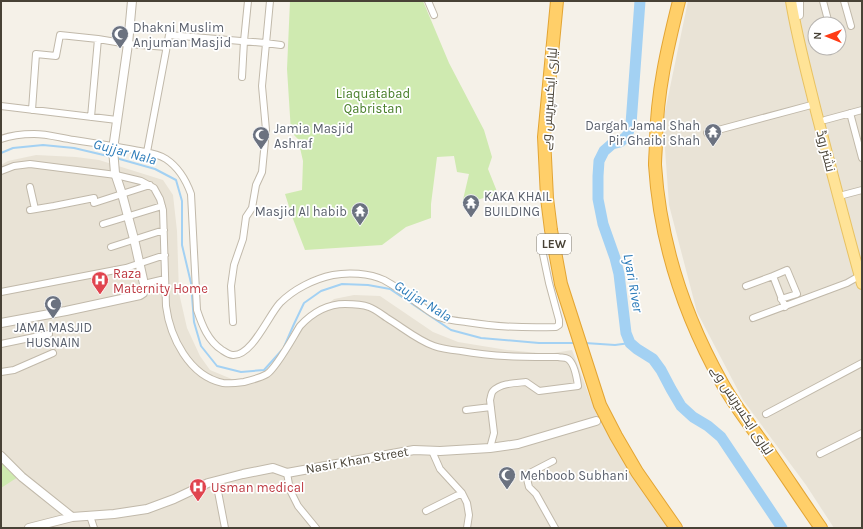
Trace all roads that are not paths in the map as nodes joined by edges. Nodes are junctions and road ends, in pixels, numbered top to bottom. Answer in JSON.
{"nodes":[{"id":1,"x":132,"y":1,"type":"edge"},
{"id":2,"x":248,"y":1,"type":"edge"},
{"id":3,"x":270,"y":1,"type":"edge"},
{"id":4,"x":428,"y":1,"type":"edge"},
{"id":5,"x":557,"y":1,"type":"edge"},
{"id":6,"x":679,"y":1,"type":"edge"},
{"id":7,"x":786,"y":1,"type":"edge"},
{"id":8,"x":792,"y":1,"type":"edge"},
{"id":9,"x":799,"y":1,"type":"edge"},
{"id":10,"x":823,"y":1,"type":"edge"},
{"id":11,"x":844,"y":1,"type":"edge"},
{"id":12,"x":434,"y":15,"type":"dead end"},
{"id":13,"x":797,"y":15,"type":"junction"},
{"id":14,"x":827,"y":16,"type":"edge"},
{"id":15,"x":851,"y":26,"type":"dead end"},
{"id":16,"x":98,"y":39,"type":"junction"},
{"id":17,"x":244,"y":41,"type":"junction"},
{"id":18,"x":265,"y":43,"type":"junction"},
{"id":19,"x":128,"y":44,"type":"junction"},
{"id":20,"x":281,"y":45,"type":"dead end"},
{"id":21,"x":167,"y":47,"type":"junction"},
{"id":22,"x":242,"y":77,"type":"dead end"},
{"id":23,"x":814,"y":104,"type":"junction"},
{"id":24,"x":1,"y":106,"type":"edge"},
{"id":25,"x":32,"y":110,"type":"junction"},
{"id":26,"x":862,"y":110,"type":"edge"},
{"id":27,"x":850,"y":113,"type":"junction"},
{"id":28,"x":91,"y":117,"type":"junction"},
{"id":29,"x":117,"y":120,"type":"junction"},
{"id":30,"x":825,"y":120,"type":"junction"},
{"id":31,"x":707,"y":133,"type":"dead end"},
{"id":32,"x":4,"y":136,"type":"edge"},
{"id":33,"x":1,"y":138,"type":"edge"},
{"id":34,"x":114,"y":148,"type":"junction"},
{"id":35,"x":147,"y":152,"type":"junction"},
{"id":36,"x":862,"y":158,"type":"edge"},
{"id":37,"x":1,"y":171,"type":"edge"},
{"id":38,"x":115,"y":174,"type":"junction"},
{"id":39,"x":150,"y":185,"type":"junction"},
{"id":40,"x":30,"y":187,"type":"dead end"},
{"id":41,"x":862,"y":190,"type":"edge"},
{"id":42,"x":122,"y":194,"type":"junction"},
{"id":43,"x":843,"y":195,"type":"junction"},
{"id":44,"x":162,"y":206,"type":"junction"},
{"id":45,"x":128,"y":216,"type":"junction"},
{"id":46,"x":102,"y":224,"type":"dead end"},
{"id":47,"x":164,"y":230,"type":"junction"},
{"id":48,"x":134,"y":239,"type":"junction"},
{"id":49,"x":541,"y":245,"type":"dead end"},
{"id":50,"x":111,"y":246,"type":"dead end"},
{"id":51,"x":165,"y":255,"type":"junction"},
{"id":52,"x":140,"y":263,"type":"junction"},
{"id":53,"x":862,"y":264,"type":"edge"},
{"id":54,"x":773,"y":276,"type":"junction"},
{"id":55,"x":861,"y":278,"type":"edge"},
{"id":56,"x":165,"y":279,"type":"junction"},
{"id":57,"x":144,"y":284,"type":"junction"},
{"id":58,"x":746,"y":286,"type":"dead end"},
{"id":59,"x":1,"y":292,"type":"edge"},
{"id":60,"x":781,"y":299,"type":"junction"},
{"id":61,"x":785,"y":307,"type":"junction"},
{"id":62,"x":753,"y":318,"type":"dead end"},
{"id":63,"x":233,"y":322,"type":"dead end"},
{"id":64,"x":1,"y":323,"type":"edge"},
{"id":65,"x":49,"y":334,"type":"dead end"},
{"id":66,"x":1,"y":344,"type":"edge"},
{"id":67,"x":53,"y":353,"type":"dead end"},
{"id":68,"x":862,"y":363,"type":"edge"},
{"id":69,"x":1,"y":372,"type":"edge"},
{"id":70,"x":491,"y":407,"type":"junction"},
{"id":71,"x":466,"y":410,"type":"dead end"},
{"id":72,"x":766,"y":414,"type":"dead end"},
{"id":73,"x":596,"y":421,"type":"dead end"},
{"id":74,"x":862,"y":433,"type":"edge"},
{"id":75,"x":490,"y":448,"type":"junction"},
{"id":76,"x":432,"y":451,"type":"junction"},
{"id":77,"x":820,"y":454,"type":"dead end"},
{"id":78,"x":1,"y":456,"type":"edge"},
{"id":79,"x":553,"y":462,"type":"dead end"},
{"id":80,"x":287,"y":473,"type":"junction"},
{"id":81,"x":216,"y":481,"type":"junction"},
{"id":82,"x":462,"y":493,"type":"junction"},
{"id":83,"x":426,"y":511,"type":"dead end"},
{"id":84,"x":90,"y":516,"type":"junction"},
{"id":85,"x":72,"y":517,"type":"junction"},
{"id":86,"x":554,"y":526,"type":"edge"},
{"id":87,"x":29,"y":528,"type":"edge"},
{"id":88,"x":94,"y":528,"type":"edge"},
{"id":89,"x":225,"y":528,"type":"edge"},
{"id":90,"x":316,"y":528,"type":"edge"},
{"id":91,"x":467,"y":528,"type":"edge"},
{"id":92,"x":547,"y":528,"type":"edge"},
{"id":93,"x":676,"y":528,"type":"edge"},
{"id":94,"x":821,"y":528,"type":"edge"}],
"edges":[{"from":1,"to":19,"type":"street"},
{"from":2,"to":17,"type":"street"},
{"from":3,"to":18,"type":"street"},
{"from":4,"to":12,"type":"street"},
{"from":5,"to":93,"type":"highway","name":"لیاری ایکسپریس وے","number":"LEW"},
{"from":6,"to":94,"type":"highway","name":"لیاری ایکسپریس وے"},
{"from":7,"to":13,"type":"street","name":"نشتر روڈ"},
{"from":8,"to":13,"type":"main road","name":"نشتر روڈ"},
{"from":9,"to":13,"type":"street","name":"نشتر روڈ"},
{"from":10,"to":14,"type":"street"},
{"from":11,"to":15,"type":"street"},
{"from":13,"to":23,"type":"main road","name":"نشتر روڈ"},
{"from":13,"to":30,"type":"main road","name":"نشتر روڈ"},
{"from":16,"to":19,"type":"street"},
{"from":16,"to":25,"type":"street"},
{"from":16,"to":28,"type":"street"},
{"from":17,"to":18,"type":"street"},
{"from":17,"to":21,"type":"street"},
{"from":17,"to":22,"type":"street"},
{"from":18,"to":20,"type":"street"},
{"from":18,"to":63,"type":"street"},
{"from":19,"to":21,"type":"street"},
{"from":19,"to":29,"type":"street"},
{"from":21,"to":35,"type":"street"},
{"from":23,"to":31,"type":"street"},
{"from":23,"to":55,"type":"main road","name":"نشتر روڈ"},
{"from":24,"to":25,"type":"street"},
{"from":25,"to":28,"type":"street"},
{"from":26,"to":27,"type":"street"},
{"from":27,"to":30,"type":"street"},
{"from":27,"to":36,"type":"street"},
{"from":28,"to":29,"type":"street"},
{"from":29,"to":34,"type":"street"},
{"from":30,"to":43,"type":"main road","name":"نشتر روڈ"},
{"from":32,"to":33,"type":"street"},
{"from":32,"to":34,"type":"street"},
{"from":34,"to":35,"type":"street"},
{"from":34,"to":38,"type":"street"},
{"from":35,"to":49,"type":"street"},
{"from":37,"to":38,"type":"street"},
{"from":38,"to":39,"type":"street"},
{"from":38,"to":42,"type":"street"},
{"from":39,"to":42,"type":"street"},
{"from":39,"to":44,"type":"street"},
{"from":40,"to":42,"type":"street"},
{"from":41,"to":43,"type":"street"},
{"from":42,"to":45,"type":"street"},
{"from":43,"to":53,"type":"main road","name":"نشتر روڈ"},
{"from":44,"to":45,"type":"street"},
{"from":44,"to":47,"type":"street"},
{"from":45,"to":46,"type":"street"},
{"from":45,"to":48,"type":"street"},
{"from":47,"to":48,"type":"street"},
{"from":47,"to":51,"type":"street"},
{"from":48,"to":50,"type":"street"},
{"from":48,"to":52,"type":"street"},
{"from":51,"to":52,"type":"street"},
{"from":51,"to":56,"type":"street"},
{"from":52,"to":57,"type":"street"},
{"from":52,"to":59,"type":"street"},
{"from":54,"to":58,"type":"street"},
{"from":54,"to":60,"type":"street"},
{"from":54,"to":60,"type":"street"},
{"from":55,"to":61,"type":"street"},
{"from":56,"to":57,"type":"street"},
{"from":56,"to":70,"type":"street"},
{"from":57,"to":64,"type":"street"},
{"from":60,"to":61,"type":"street"},
{"from":61,"to":62,"type":"street"},
{"from":65,"to":66,"type":"street"},
{"from":67,"to":69,"type":"street"},
{"from":68,"to":72,"type":"street"},
{"from":70,"to":71,"type":"street"},
{"from":70,"to":75,"type":"street"},
{"from":73,"to":75,"type":"street","name":"Nasir Khan Street"},
{"from":74,"to":77,"type":"street"},
{"from":75,"to":76,"type":"street","name":"Nasir Khan Street"},
{"from":76,"to":80,"type":"street","name":"Nasir Khan Street"},
{"from":76,"to":82,"type":"street"},
{"from":78,"to":85,"type":"street"},
{"from":79,"to":86,"type":"street"},
{"from":80,"to":81,"type":"street","name":"Nasir Khan Street"},
{"from":80,"to":90,"type":"street"},
{"from":81,"to":84,"type":"street","name":"Nasir Khan Street"},
{"from":81,"to":89,"type":"street"},
{"from":82,"to":83,"type":"street"},
{"from":82,"to":91,"type":"street"},
{"from":84,"to":85,"type":"street","name":"Nasir Khan Street"},
{"from":84,"to":88,"type":"street"},
{"from":85,"to":87,"type":"street","name":"Nasir Khan Street"},
{"from":86,"to":92,"type":"street"}]}
